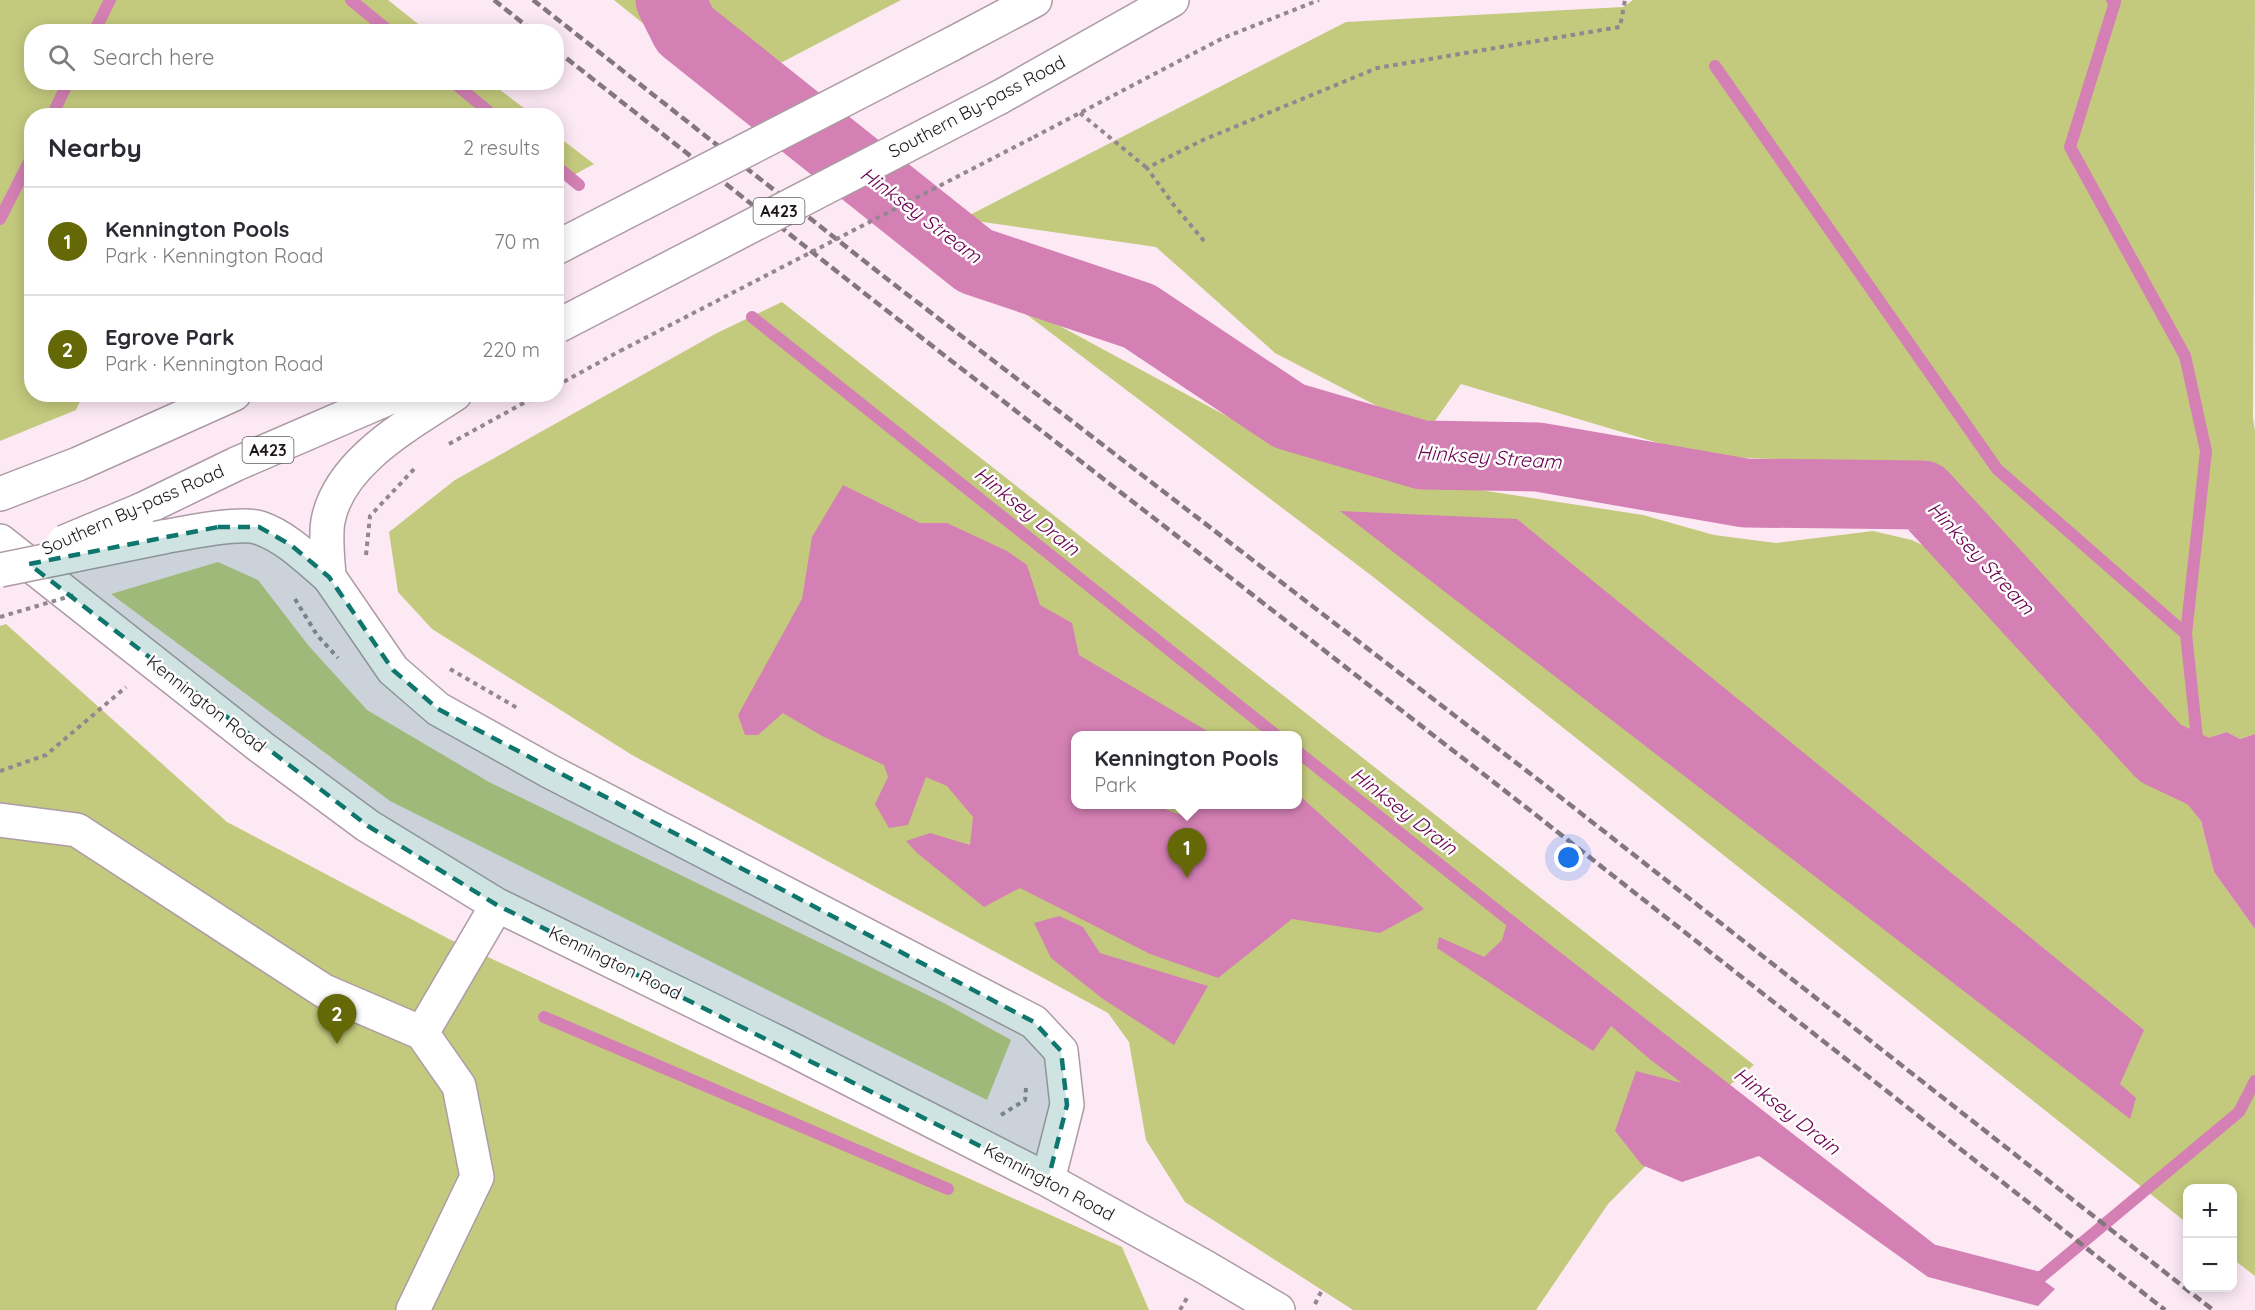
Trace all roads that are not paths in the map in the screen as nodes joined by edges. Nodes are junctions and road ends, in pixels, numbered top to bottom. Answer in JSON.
{"nodes":[{"id":1,"x":1035,"y":0,"type":"edge"},
{"id":2,"x":1172,"y":0,"type":"edge"},
{"id":3,"x":564,"y":244,"type":"edge"},
{"id":4,"x":564,"y":323,"type":"edge"},
{"id":5,"x":216,"y":402,"type":"edge"},
{"id":6,"x":379,"y":402,"type":"edge"},
{"id":7,"x":442,"y":402,"type":"edge"},
{"id":8,"x":0,"y":494,"type":"edge"},
{"id":9,"x":0,"y":541,"type":"edge"},
{"id":10,"x":0,"y":569,"type":"edge"},
{"id":11,"x":329,"y":577,"type":"junction"},
{"id":12,"x":0,"y":820,"type":"edge"},
{"id":13,"x":497,"y":905,"type":"junction"},
{"id":14,"x":422,"y":1033,"type":"junction"},
{"id":15,"x":1048,"y":1180,"type":"junction"},
{"id":16,"x":413,"y":1310,"type":"edge"},
{"id":17,"x":1278,"y":1310,"type":"edge"}],
"edges":[{"from":1,"to":3,"type":"main road","bridge":true},
{"from":2,"to":4,"type":"main road","name":"Southern By-pass Road","number":"A423","bridge":true},
{"from":5,"to":8,"type":"main road"},
{"from":6,"to":10,"type":"main road","name":"Southern By-pass Road","number":"A423","bridge":true},
{"from":7,"to":11,"type":"main road"},
{"from":9,"to":13,"type":"main road","name":"Kennington Road"},
{"from":10,"to":11,"type":"main road","bridge":true},
{"from":11,"to":15,"type":"main road"},
{"from":12,"to":14,"type":"main road"},
{"from":13,"to":14,"type":"main road"},
{"from":13,"to":15,"type":"main road","name":"Kennington Road"},
{"from":14,"to":16,"type":"main road"},
{"from":15,"to":17,"type":"main road","name":"Kennington Road"}]}
